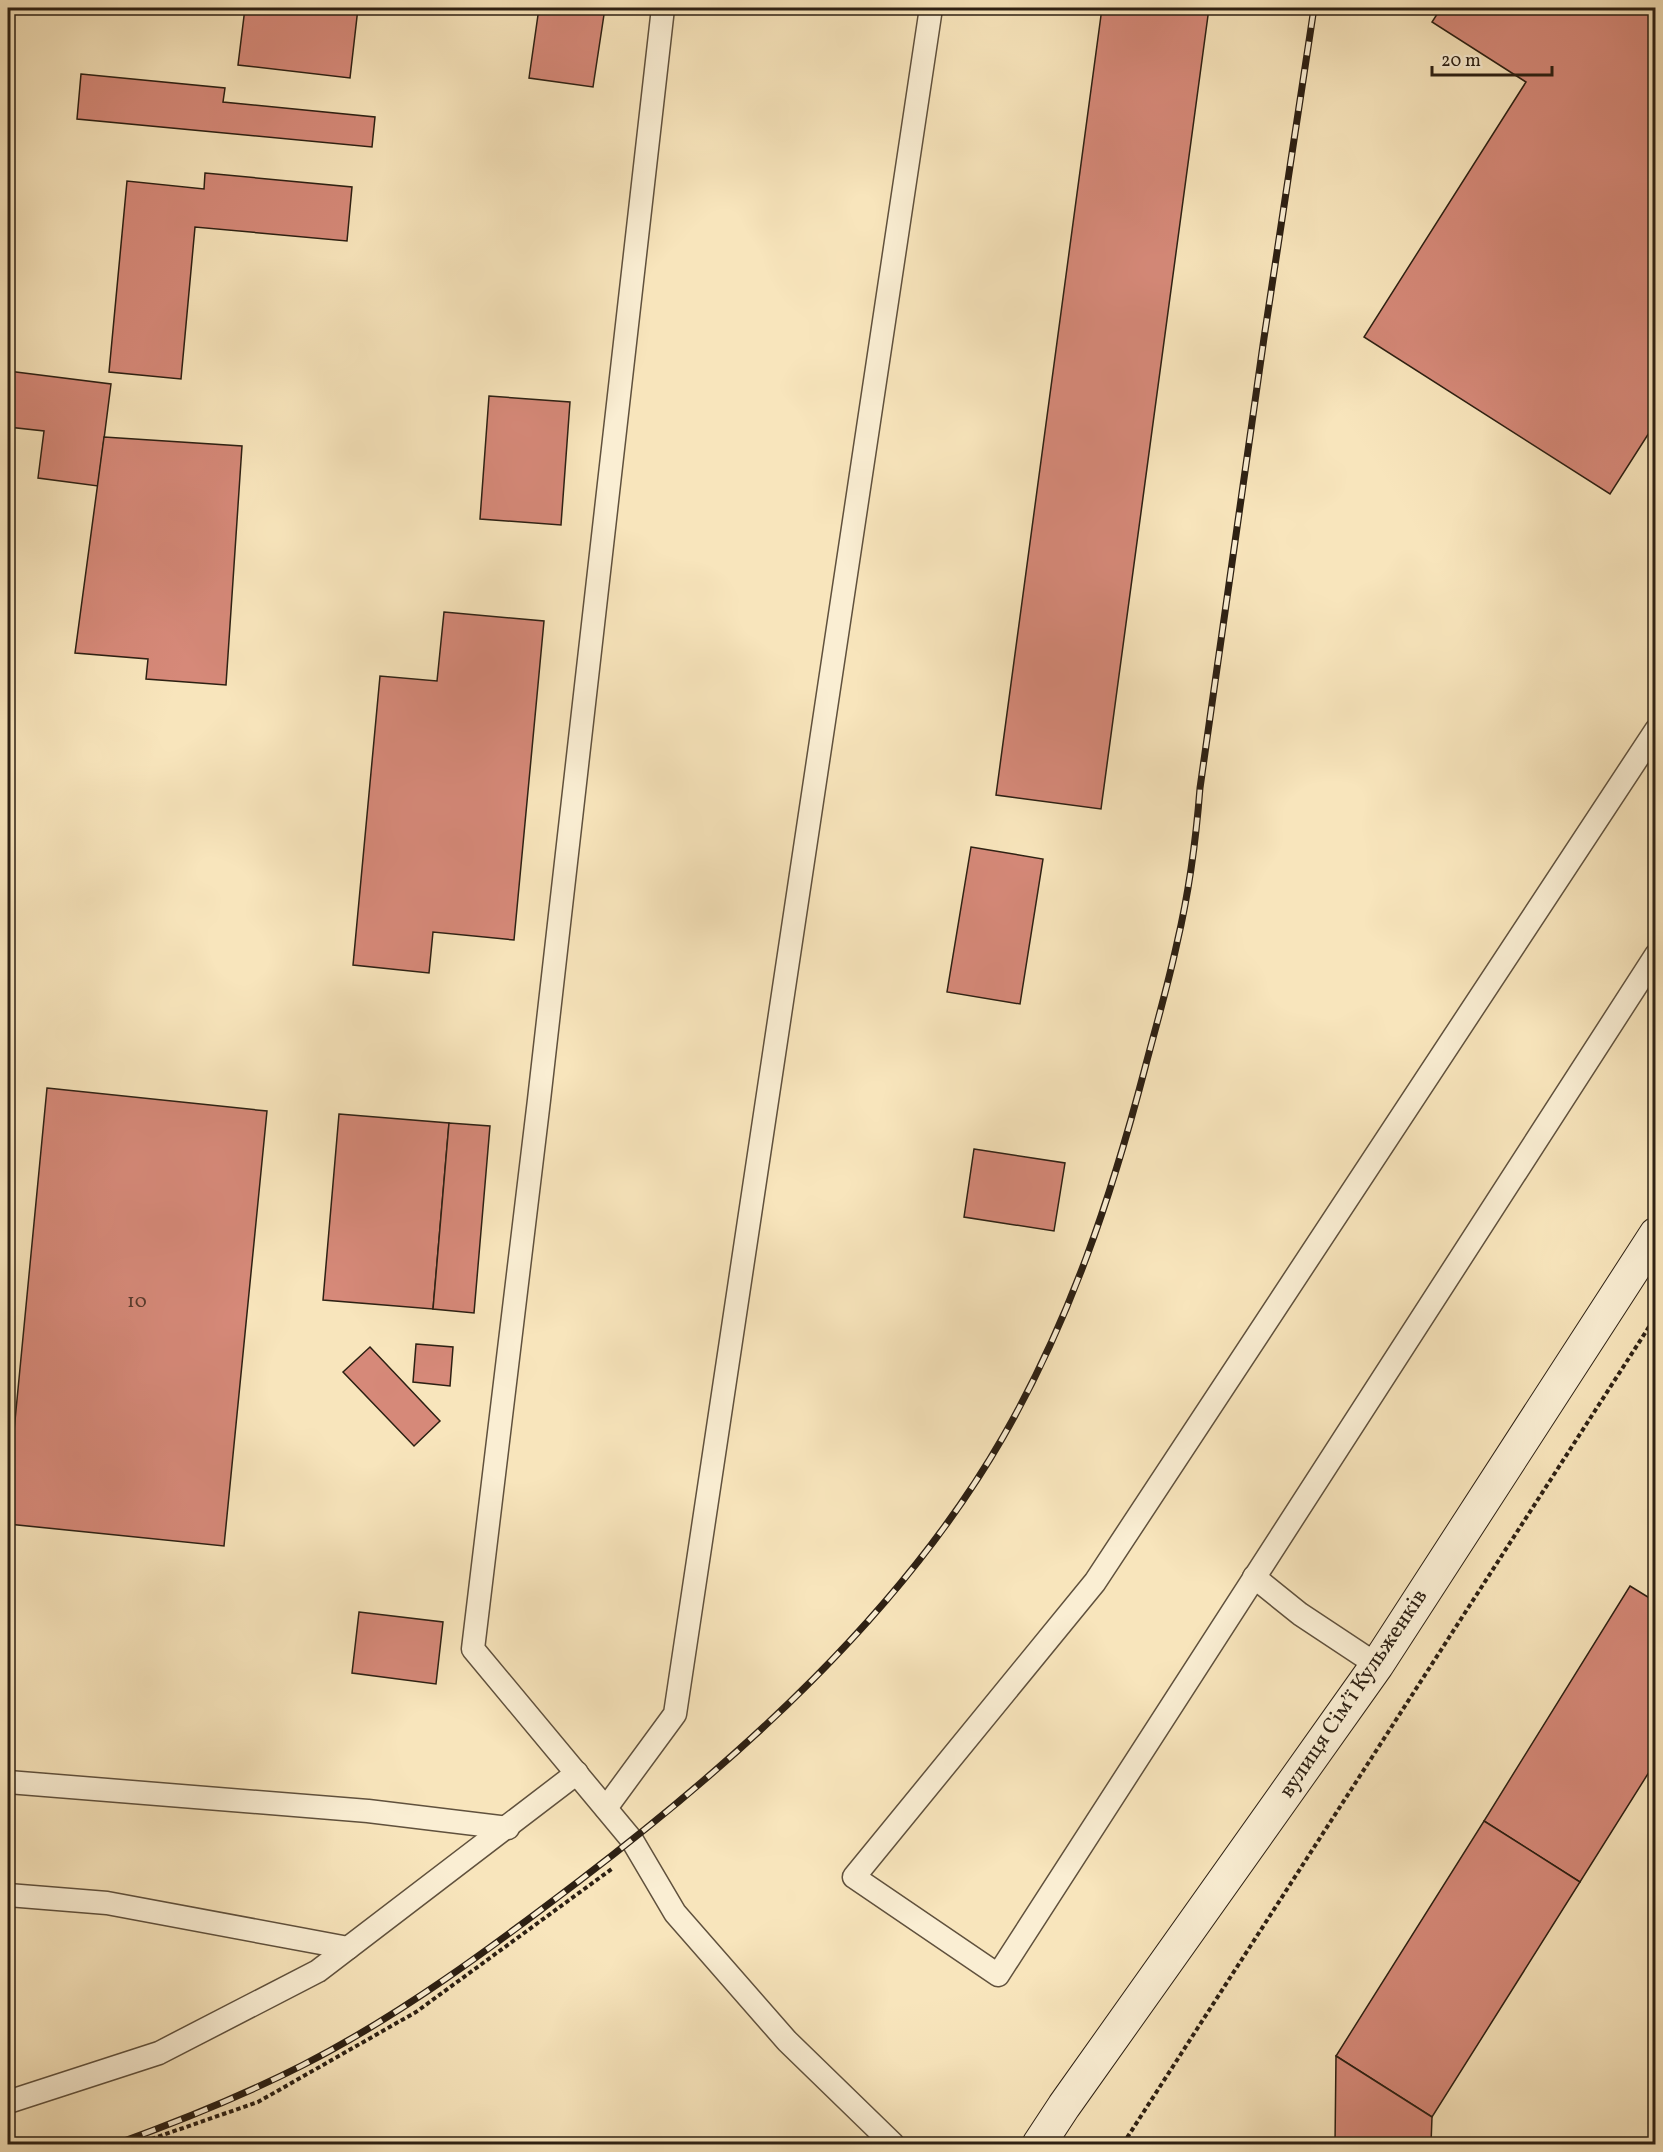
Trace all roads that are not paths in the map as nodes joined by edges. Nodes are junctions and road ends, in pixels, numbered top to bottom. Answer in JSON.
{"nodes":[{"id":1,"x":663,"y":8,"type":"edge"},
{"id":2,"x":931,"y":8,"type":"edge"},
{"id":3,"x":1656,"y":730,"type":"edge"},
{"id":4,"x":1656,"y":955,"type":"edge"},
{"id":5,"x":1656,"y":1234,"type":"edge"},
{"id":6,"x":1254,"y":1577,"type":"junction"},
{"id":7,"x":1377,"y":1665,"type":"junction"},
{"id":8,"x":577,"y":1773,"type":"junction"},
{"id":9,"x":8,"y":1782,"type":"edge"},
{"id":10,"x":606,"y":1808,"type":"junction"},
{"id":11,"x":508,"y":1828,"type":"junction"},
{"id":12,"x":8,"y":1895,"type":"edge"},
{"id":13,"x":348,"y":1948,"type":"junction"},
{"id":14,"x":8,"y":2102,"type":"edge"},
{"id":15,"x":893,"y":2145,"type":"edge"},
{"id":16,"x":1039,"y":2145,"type":"edge"}],
"edges":[{"from":1,"to":8,"type":"lane"},
{"from":2,"to":10,"type":"lane"},
{"from":3,"to":6,"type":"lane"},
{"from":4,"to":6,"type":"lane"},
{"from":5,"to":7,"type":"main road","name":"вулиця Сімʼї Кульженків"},
{"from":6,"to":7,"type":"lane"},
{"from":7,"to":16,"type":"main road","name":"вулиця Сімʼї Кульженків"},
{"from":8,"to":10,"type":"lane"},
{"from":8,"to":11,"type":"lane"},
{"from":9,"to":11,"type":"lane"},
{"from":10,"to":15,"type":"lane"},
{"from":11,"to":13,"type":"lane"},
{"from":12,"to":13,"type":"lane"},
{"from":13,"to":14,"type":"lane"}]}
